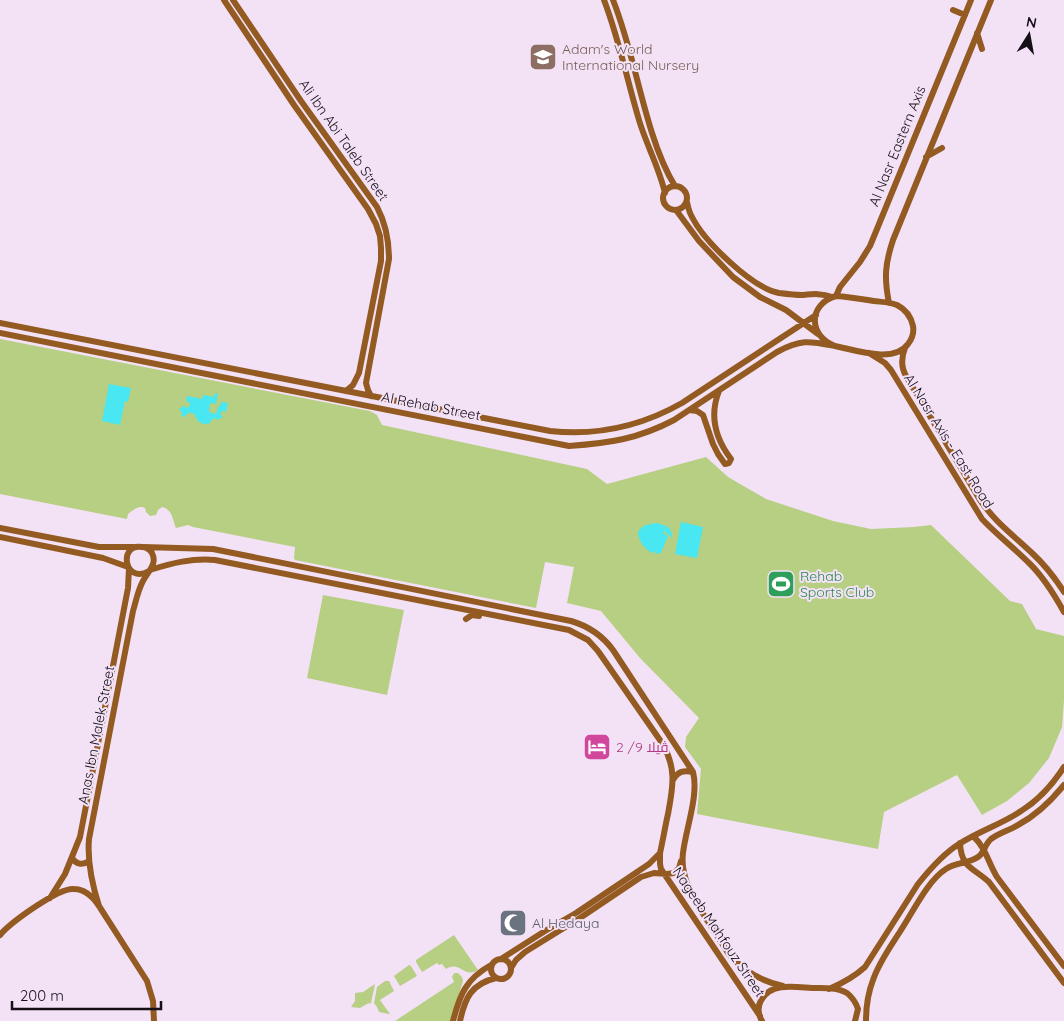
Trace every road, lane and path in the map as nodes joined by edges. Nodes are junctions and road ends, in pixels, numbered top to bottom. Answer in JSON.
{"nodes":[{"id":1,"x":224,"y":0,"type":"edge"},
{"id":2,"x":233,"y":0,"type":"edge"},
{"id":3,"x":604,"y":0,"type":"edge"},
{"id":4,"x":614,"y":0,"type":"edge"},
{"id":5,"x":971,"y":0,"type":"edge"},
{"id":6,"x":991,"y":0,"type":"edge"},
{"id":7,"x":953,"y":10,"type":"dead end"},
{"id":8,"x":965,"y":14,"type":"junction"},
{"id":9,"x":977,"y":33,"type":"junction"},
{"id":10,"x":982,"y":49,"type":"dead end"},
{"id":11,"x":301,"y":100,"type":"junction"},
{"id":12,"x":294,"y":105,"type":"junction"},
{"id":13,"x":942,"y":148,"type":"dead end"},
{"id":14,"x":926,"y":157,"type":"junction"},
{"id":15,"x":675,"y":186,"type":"junction"},
{"id":16,"x":665,"y":193,"type":"junction"},
{"id":17,"x":686,"y":202,"type":"junction"},
{"id":18,"x":676,"y":210,"type":"junction"},
{"id":19,"x":834,"y":296,"type":"junction"},
{"id":20,"x":888,"y":303,"type":"junction"},
{"id":21,"x":816,"y":315,"type":"junction"},
{"id":22,"x":803,"y":323,"type":"junction"},
{"id":23,"x":0,"y":324,"type":"edge"},
{"id":24,"x":0,"y":333,"type":"edge"},
{"id":25,"x":819,"y":335,"type":"junction"},
{"id":26,"x":835,"y":346,"type":"junction"},
{"id":27,"x":904,"y":348,"type":"junction"},
{"id":28,"x":762,"y":350,"type":"junction"},
{"id":29,"x":869,"y":353,"type":"junction"},
{"id":30,"x":363,"y":356,"type":"junction"},
{"id":31,"x":371,"y":357,"type":"junction"},
{"id":32,"x":767,"y":358,"type":"junction"},
{"id":33,"x":214,"y":365,"type":"junction"},
{"id":34,"x":211,"y":376,"type":"junction"},
{"id":35,"x":720,"y":390,"type":"junction"},
{"id":36,"x":346,"y":391,"type":"junction"},
{"id":37,"x":371,"y":396,"type":"junction"},
{"id":38,"x":474,"y":407,"type":"dead end"},
{"id":39,"x":926,"y":409,"type":"junction"},
{"id":40,"x":689,"y":410,"type":"junction"},
{"id":41,"x":917,"y":414,"type":"junction"},
{"id":42,"x":472,"y":416,"type":"junction"},
{"id":43,"x":570,"y":433,"type":"junction"},
{"id":44,"x":569,"y":446,"type":"junction"},
{"id":45,"x":0,"y":528,"type":"edge"},
{"id":46,"x":0,"y":537,"type":"edge"},
{"id":47,"x":107,"y":547,"type":"junction"},
{"id":48,"x":140,"y":547,"type":"junction"},
{"id":49,"x":178,"y":548,"type":"junction"},
{"id":50,"x":104,"y":558,"type":"junction"},
{"id":51,"x":181,"y":562,"type":"junction"},
{"id":52,"x":128,"y":567,"type":"junction"},
{"id":53,"x":149,"y":570,"type":"junction"},
{"id":54,"x":128,"y":588,"type":"junction"},
{"id":55,"x":139,"y":591,"type":"junction"},
{"id":56,"x":1064,"y":592,"type":"edge"},
{"id":57,"x":1064,"y":612,"type":"edge"},
{"id":58,"x":487,"y":614,"type":"junction"},
{"id":59,"x":466,"y":619,"type":"dead end"},
{"id":60,"x":571,"y":621,"type":"junction"},
{"id":61,"x":569,"y":630,"type":"junction"},
{"id":62,"x":1064,"y":767,"type":"edge"},
{"id":63,"x":693,"y":772,"type":"junction"},
{"id":64,"x":673,"y":780,"type":"junction"},
{"id":65,"x":1064,"y":785,"type":"edge"},
{"id":66,"x":973,"y":836,"type":"junction"},
{"id":67,"x":960,"y":843,"type":"junction"},
{"id":68,"x":984,"y":848,"type":"junction"},
{"id":69,"x":660,"y":853,"type":"junction"},
{"id":70,"x":683,"y":854,"type":"junction"},
{"id":71,"x":72,"y":858,"type":"junction"},
{"id":72,"x":89,"y":861,"type":"junction"},
{"id":73,"x":964,"y":862,"type":"junction"},
{"id":74,"x":664,"y":874,"type":"junction"},
{"id":75,"x":997,"y":876,"type":"junction"},
{"id":76,"x":989,"y":882,"type":"junction"},
{"id":77,"x":50,"y":898,"type":"junction"},
{"id":78,"x":99,"y":906,"type":"junction"},
{"id":79,"x":0,"y":935,"type":"edge"},
{"id":80,"x":501,"y":959,"type":"junction"},
{"id":81,"x":491,"y":965,"type":"junction"},
{"id":82,"x":1064,"y":966,"type":"edge"},
{"id":83,"x":511,"y":968,"type":"junction"},
{"id":84,"x":496,"y":978,"type":"junction"},
{"id":85,"x":1064,"y":982,"type":"edge"},
{"id":86,"x":783,"y":986,"type":"junction"},
{"id":87,"x":829,"y":989,"type":"junction"},
{"id":88,"x":858,"y":1009,"type":"junction"},
{"id":89,"x":866,"y":1010,"type":"junction"},
{"id":90,"x":761,"y":1019,"type":"edge"},
{"id":91,"x":154,"y":1021,"type":"edge"},
{"id":92,"x":453,"y":1021,"type":"edge"},
{"id":93,"x":460,"y":1021,"type":"edge"},
{"id":94,"x":855,"y":1021,"type":"edge"},
{"id":95,"x":866,"y":1021,"type":"edge"}],
"edges":[{"from":1,"to":12,"type":"street","name":"Ali Ibn Abi Taleb Street"},
{"from":2,"to":11,"type":"street","name":"Ali Ibn Abi Taleb Street"},
{"from":3,"to":16,"type":"street"},
{"from":4,"to":15,"type":"street"},
{"from":5,"to":8,"type":"street","name":"Al Nasr Eastern Axis"},
{"from":6,"to":9,"type":"street"},
{"from":7,"to":8,"type":"street"},
{"from":8,"to":19,"type":"street","name":"Al Nasr Eastern Axis"},
{"from":9,"to":10,"type":"street"},
{"from":9,"to":14,"type":"street"},
{"from":11,"to":12,"type":"street"},
{"from":11,"to":31,"type":"street","name":"Ali Ibn Abi Taleb Street"},
{"from":12,"to":30,"type":"street","name":"Ali Ibn Abi Taleb Street"},
{"from":13,"to":14,"type":"street"},
{"from":14,"to":20,"type":"street"},
{"from":15,"to":16,"type":"street"},
{"from":15,"to":17,"type":"street"},
{"from":16,"to":18,"type":"street"},
{"from":17,"to":18,"type":"street"},
{"from":17,"to":19,"type":"street"},
{"from":18,"to":22,"type":"street"},
{"from":19,"to":20,"type":"street"},
{"from":19,"to":21,"type":"street","name":"Al Nasr Eastern Axis"},
{"from":20,"to":27,"type":"street"},
{"from":21,"to":22,"type":"street","name":"Al Rehab Street"},
{"from":21,"to":25,"type":"street"},
{"from":22,"to":25,"type":"street"},
{"from":22,"to":28,"type":"street","name":"Al Rehab Street"},
{"from":23,"to":33,"type":"street","name":"Al Rehab Street"},
{"from":24,"to":34,"type":"street","name":"Al Rehab Street"},
{"from":25,"to":26,"type":"street"},
{"from":26,"to":29,"type":"street","name":"Al Rehab Street"},
{"from":26,"to":32,"type":"street","name":"Al Rehab Street"},
{"from":27,"to":29,"type":"street"},
{"from":27,"to":39,"type":"street","name":"Al Nasr Axis - East Road"},
{"from":28,"to":32,"type":"street"},
{"from":28,"to":43,"type":"street","name":"Al Rehab Street"},
{"from":29,"to":41,"type":"street","name":"Al Nasr Axis - East Road"},
{"from":30,"to":31,"type":"street"},
{"from":30,"to":36,"type":"street","name":"Ali Ibn Abi Taleb Street"},
{"from":31,"to":37,"type":"street","name":"Ali Ibn Abi Taleb Street"},
{"from":32,"to":35,"type":"street","name":"Al Rehab Street"},
{"from":33,"to":34,"type":"street"},
{"from":33,"to":36,"type":"street","name":"Al Rehab Street"},
{"from":34,"to":44,"type":"street","name":"Al Rehab Street"},
{"from":35,"to":40,"type":"street","name":"Al Rehab Street"},
{"from":35,"to":40,"type":"street"},
{"from":36,"to":37,"type":"street","name":"Al Rehab Street"},
{"from":37,"to":42,"type":"street","name":"Al Rehab Street"},
{"from":38,"to":42,"type":"street"},
{"from":39,"to":41,"type":"street"},
{"from":39,"to":56,"type":"street","name":"Al Nasr Axis - East Road"},
{"from":40,"to":44,"type":"street","name":"Al Rehab Street"},
{"from":41,"to":57,"type":"street","name":"Al Nasr Axis - East Road"},
{"from":42,"to":43,"type":"street","name":"Al Rehab Street"},
{"from":43,"to":44,"type":"street"},
{"from":45,"to":47,"type":"street"},
{"from":46,"to":50,"type":"street"},
{"from":47,"to":48,"type":"street"},
{"from":47,"to":50,"type":"street"},
{"from":48,"to":49,"type":"street"},
{"from":48,"to":52,"type":"street"},
{"from":48,"to":53,"type":"street"},
{"from":49,"to":51,"type":"street"},
{"from":49,"to":60,"type":"street"},
{"from":50,"to":52,"type":"street"},
{"from":51,"to":53,"type":"street"},
{"from":51,"to":58,"type":"street"},
{"from":52,"to":53,"type":"street"},
{"from":52,"to":54,"type":"street","name":"Anas Ibn Malek Street"},
{"from":53,"to":55,"type":"street","name":"Anas Ibn Malek Street"},
{"from":54,"to":55,"type":"street"},
{"from":54,"to":71,"type":"street","name":"Anas Ibn Malek Street"},
{"from":55,"to":72,"type":"street","name":"Anas Ibn Malek Street"},
{"from":58,"to":59,"type":"street"},
{"from":58,"to":61,"type":"street"},
{"from":60,"to":61,"type":"street"},
{"from":60,"to":63,"type":"street","name":"Nageeb Mahfouz Street"},
{"from":61,"to":64,"type":"street","name":"Nageeb Mahfouz Street"},
{"from":62,"to":66,"type":"street"},
{"from":63,"to":64,"type":"street"},
{"from":63,"to":70,"type":"street","name":"Nageeb Mahfouz Street"},
{"from":64,"to":69,"type":"street","name":"Nageeb Mahfouz Street"},
{"from":65,"to":68,"type":"street"},
{"from":66,"to":67,"type":"street"},
{"from":66,"to":68,"type":"street"},
{"from":67,"to":73,"type":"street"},
{"from":67,"to":87,"type":"street"},
{"from":68,"to":73,"type":"street"},
{"from":68,"to":75,"type":"street"},
{"from":69,"to":74,"type":"street","name":"Nageeb Mahfouz Street"},
{"from":69,"to":80,"type":"street"},
{"from":70,"to":74,"type":"street"},
{"from":70,"to":86,"type":"street","name":"Nageeb Mahfouz Street"},
{"from":71,"to":72,"type":"street"},
{"from":71,"to":77,"type":"street","name":"Anas Ibn Malek Street"},
{"from":72,"to":78,"type":"street","name":"Anas Ibn Malek Street"},
{"from":73,"to":76,"type":"street"},
{"from":73,"to":89,"type":"street"},
{"from":74,"to":83,"type":"street"},
{"from":74,"to":90,"type":"street","name":"Nageeb Mahfouz Street"},
{"from":75,"to":76,"type":"street"},
{"from":75,"to":82,"type":"street"},
{"from":76,"to":85,"type":"street"},
{"from":77,"to":78,"type":"street"},
{"from":77,"to":79,"type":"street"},
{"from":78,"to":91,"type":"street"},
{"from":80,"to":81,"type":"street"},
{"from":80,"to":83,"type":"street"},
{"from":81,"to":84,"type":"street"},
{"from":81,"to":92,"type":"street"},
{"from":83,"to":84,"type":"street"},
{"from":84,"to":93,"type":"street"},
{"from":86,"to":87,"type":"street","name":"Nageeb Mahfouz Street"},
{"from":86,"to":90,"type":"street"},
{"from":87,"to":88,"type":"street"},
{"from":88,"to":89,"type":"street"},
{"from":88,"to":94,"type":"street"},
{"from":89,"to":95,"type":"street"}]}
